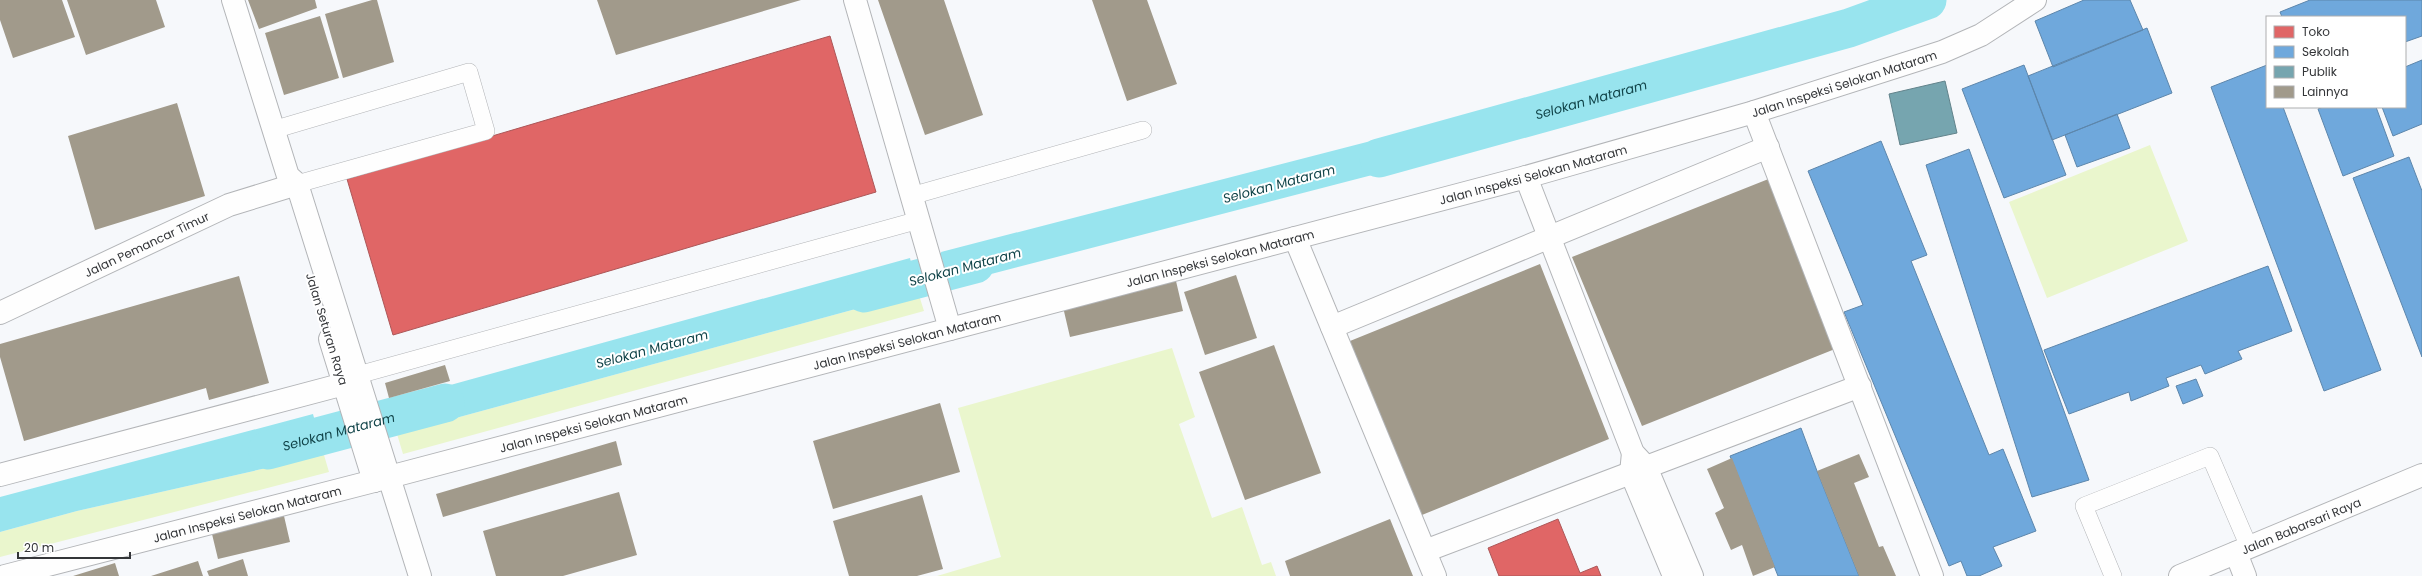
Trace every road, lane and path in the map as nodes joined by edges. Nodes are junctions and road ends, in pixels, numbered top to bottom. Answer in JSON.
{"nodes":[{"id":1,"x":233,"y":0,"type":"edge"},
{"id":2,"x":855,"y":0,"type":"edge"},
{"id":3,"x":2035,"y":0,"type":"edge"},
{"id":4,"x":1754,"y":112,"type":"junction"},
{"id":5,"x":273,"y":130,"type":"junction"},
{"id":6,"x":1142,"y":130,"type":"dead end"},
{"id":7,"x":1768,"y":147,"type":"junction"},
{"id":8,"x":1526,"y":177,"type":"junction"},
{"id":9,"x":290,"y":183,"type":"junction"},
{"id":10,"x":912,"y":196,"type":"junction"},
{"id":11,"x":919,"y":220,"type":"junction"},
{"id":12,"x":1549,"y":237,"type":"junction"},
{"id":13,"x":1295,"y":238,"type":"junction"},
{"id":14,"x":0,"y":313,"type":"edge"},
{"id":15,"x":1332,"y":327,"type":"junction"},
{"id":16,"x":950,"y":328,"type":"junction"},
{"id":17,"x":1860,"y":386,"type":"junction"},
{"id":18,"x":353,"y":387,"type":"junction"},
{"id":19,"x":1637,"y":464,"type":"junction"},
{"id":20,"x":0,"y":475,"type":"edge"},
{"id":21,"x":2422,"y":475,"type":"edge"},
{"id":22,"x":382,"y":479,"type":"junction"},
{"id":23,"x":2243,"y":550,"type":"junction"},
{"id":24,"x":1425,"y":551,"type":"junction"},
{"id":25,"x":5,"y":576,"type":"edge"},
{"id":26,"x":420,"y":576,"type":"edge"},
{"id":27,"x":1435,"y":576,"type":"edge"},
{"id":28,"x":1674,"y":576,"type":"edge"},
{"id":29,"x":1692,"y":576,"type":"edge"},
{"id":30,"x":1932,"y":576,"type":"edge"},
{"id":31,"x":2113,"y":576,"type":"edge"},
{"id":32,"x":2180,"y":576,"type":"edge"},
{"id":33,"x":2245,"y":576,"type":"edge"}],
"edges":[{"from":1,"to":5,"type":"street","name":"Jalan Seturan Raya"},
{"from":2,"to":10,"type":"street"},
{"from":3,"to":4,"type":"street","name":"Jalan Inspeksi Selokan Mataram"},
{"from":4,"to":7,"type":"street"},
{"from":4,"to":8,"type":"street","name":"Jalan Inspeksi Selokan Mataram"},
{"from":5,"to":9,"type":"street","name":"Jalan Seturan Raya"},
{"from":5,"to":9,"type":"lane"},
{"from":6,"to":10,"type":"lane"},
{"from":7,"to":12,"type":"street"},
{"from":7,"to":17,"type":"street"},
{"from":8,"to":12,"type":"street"},
{"from":8,"to":13,"type":"street","name":"Jalan Inspeksi Selokan Mataram"},
{"from":9,"to":14,"type":"street","name":"Jalan Pemancar Timur"},
{"from":9,"to":18,"type":"street","name":"Jalan Seturan Raya"},
{"from":10,"to":11,"type":"street"},
{"from":11,"to":16,"type":"street"},
{"from":11,"to":18,"type":"lane"},
{"from":12,"to":15,"type":"street"},
{"from":12,"to":19,"type":"street"},
{"from":13,"to":15,"type":"street"},
{"from":13,"to":16,"type":"street","name":"Jalan Inspeksi Selokan Mataram"},
{"from":15,"to":24,"type":"street"},
{"from":16,"to":22,"type":"street","name":"Jalan Inspeksi Selokan Mataram"},
{"from":17,"to":19,"type":"street"},
{"from":17,"to":30,"type":"street"},
{"from":18,"to":20,"type":"street"},
{"from":18,"to":22,"type":"street","name":"Jalan Seturan Raya"},
{"from":19,"to":24,"type":"street"},
{"from":19,"to":28,"type":"street"},
{"from":19,"to":29,"type":"street"},
{"from":21,"to":23,"type":"street","name":"Jalan Babarsari Raya"},
{"from":22,"to":25,"type":"street","name":"Jalan Inspeksi Selokan Mataram"},
{"from":22,"to":26,"type":"street"},
{"from":23,"to":31,"type":"lane"},
{"from":23,"to":32,"type":"street","name":"Jalan Babarsari Raya"},
{"from":23,"to":33,"type":"street"},
{"from":24,"to":27,"type":"street"}]}
